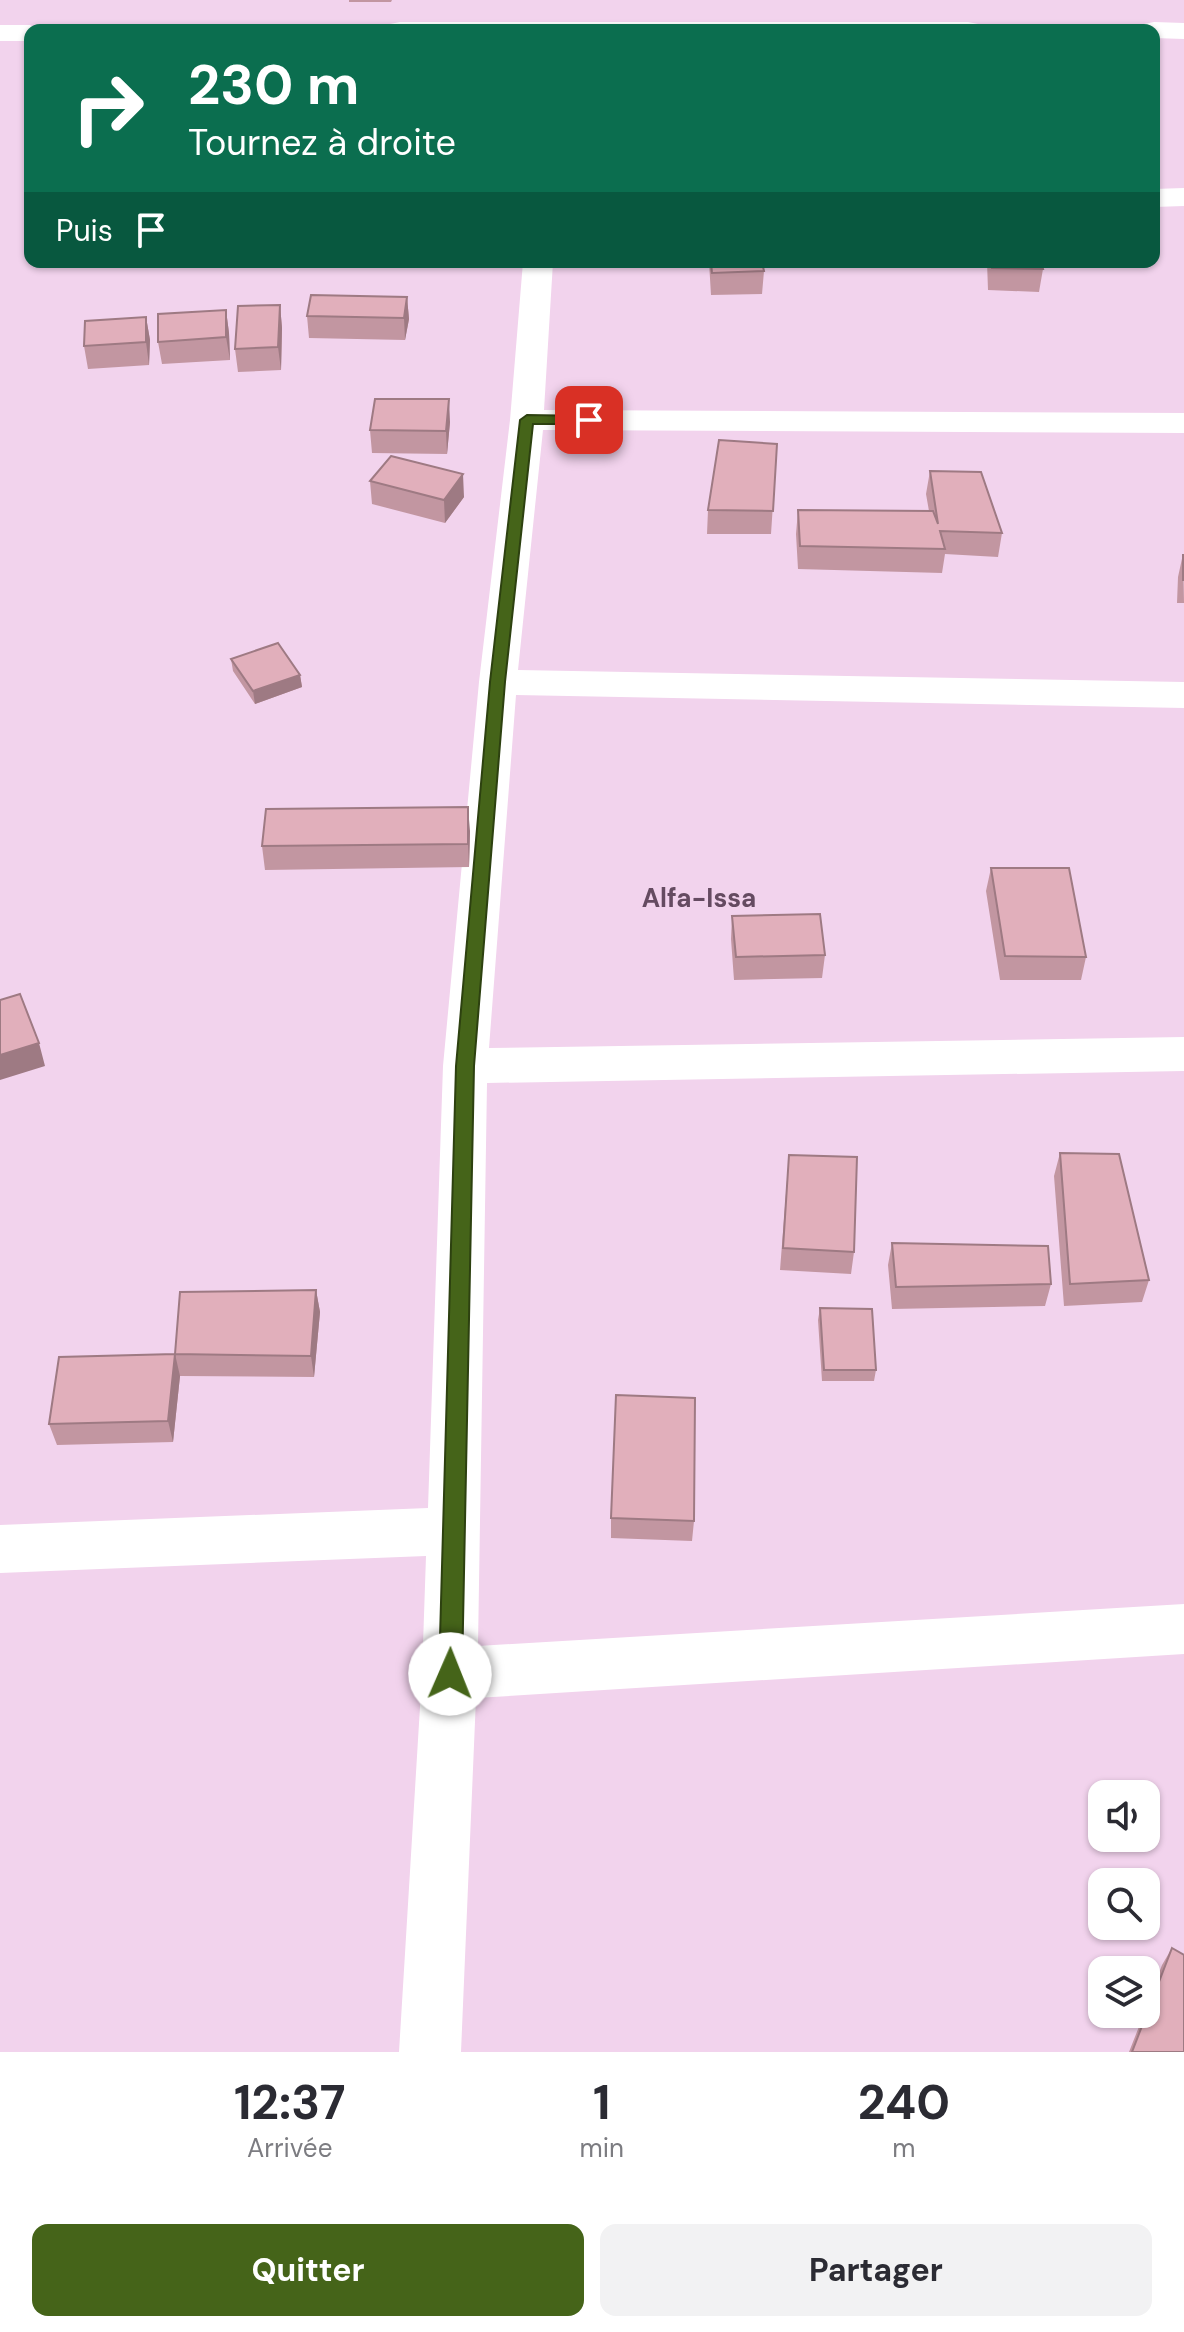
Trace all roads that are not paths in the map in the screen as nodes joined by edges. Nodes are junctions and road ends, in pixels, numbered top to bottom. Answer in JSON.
{"nodes":[{"id":1,"x":557,"y":0,"type":"edge"},
{"id":2,"x":555,"y":24,"type":"edge"},
{"id":3,"x":1160,"y":30,"type":"edge"},
{"id":4,"x":1184,"y":31,"type":"edge"},
{"id":5,"x":0,"y":33,"type":"edge"},
{"id":6,"x":24,"y":33,"type":"edge"},
{"id":7,"x":1184,"y":197,"type":"edge"},
{"id":8,"x":1160,"y":198,"type":"edge"},
{"id":9,"x":538,"y":268,"type":"edge"},
{"id":10,"x":527,"y":420,"type":"junction"},
{"id":11,"x":1184,"y":423,"type":"edge"},
{"id":12,"x":498,"y":682,"type":"junction"},
{"id":13,"x":1184,"y":695,"type":"edge"},
{"id":14,"x":1184,"y":1054,"type":"edge"},
{"id":15,"x":465,"y":1066,"type":"junction"},
{"id":16,"x":453,"y":1531,"type":"junction"},
{"id":17,"x":0,"y":1549,"type":"edge"},
{"id":18,"x":1184,"y":1629,"type":"edge"},
{"id":19,"x":450,"y":1674,"type":"junction"},
{"id":20,"x":430,"y":2052,"type":"edge"}],
"edges":[{"from":1,"to":2,"type":"street"},
{"from":3,"to":4,"type":"street"},
{"from":5,"to":6,"type":"street"},
{"from":7,"to":8,"type":"street"},
{"from":9,"to":10,"type":"street"},
{"from":10,"to":11,"type":"street"},
{"from":10,"to":12,"type":"street"},
{"from":12,"to":13,"type":"street"},
{"from":12,"to":15,"type":"street"},
{"from":14,"to":15,"type":"street"},
{"from":15,"to":16,"type":"street"},
{"from":16,"to":17,"type":"street"},
{"from":16,"to":19,"type":"street"},
{"from":18,"to":19,"type":"street"},
{"from":19,"to":20,"type":"street"}]}
